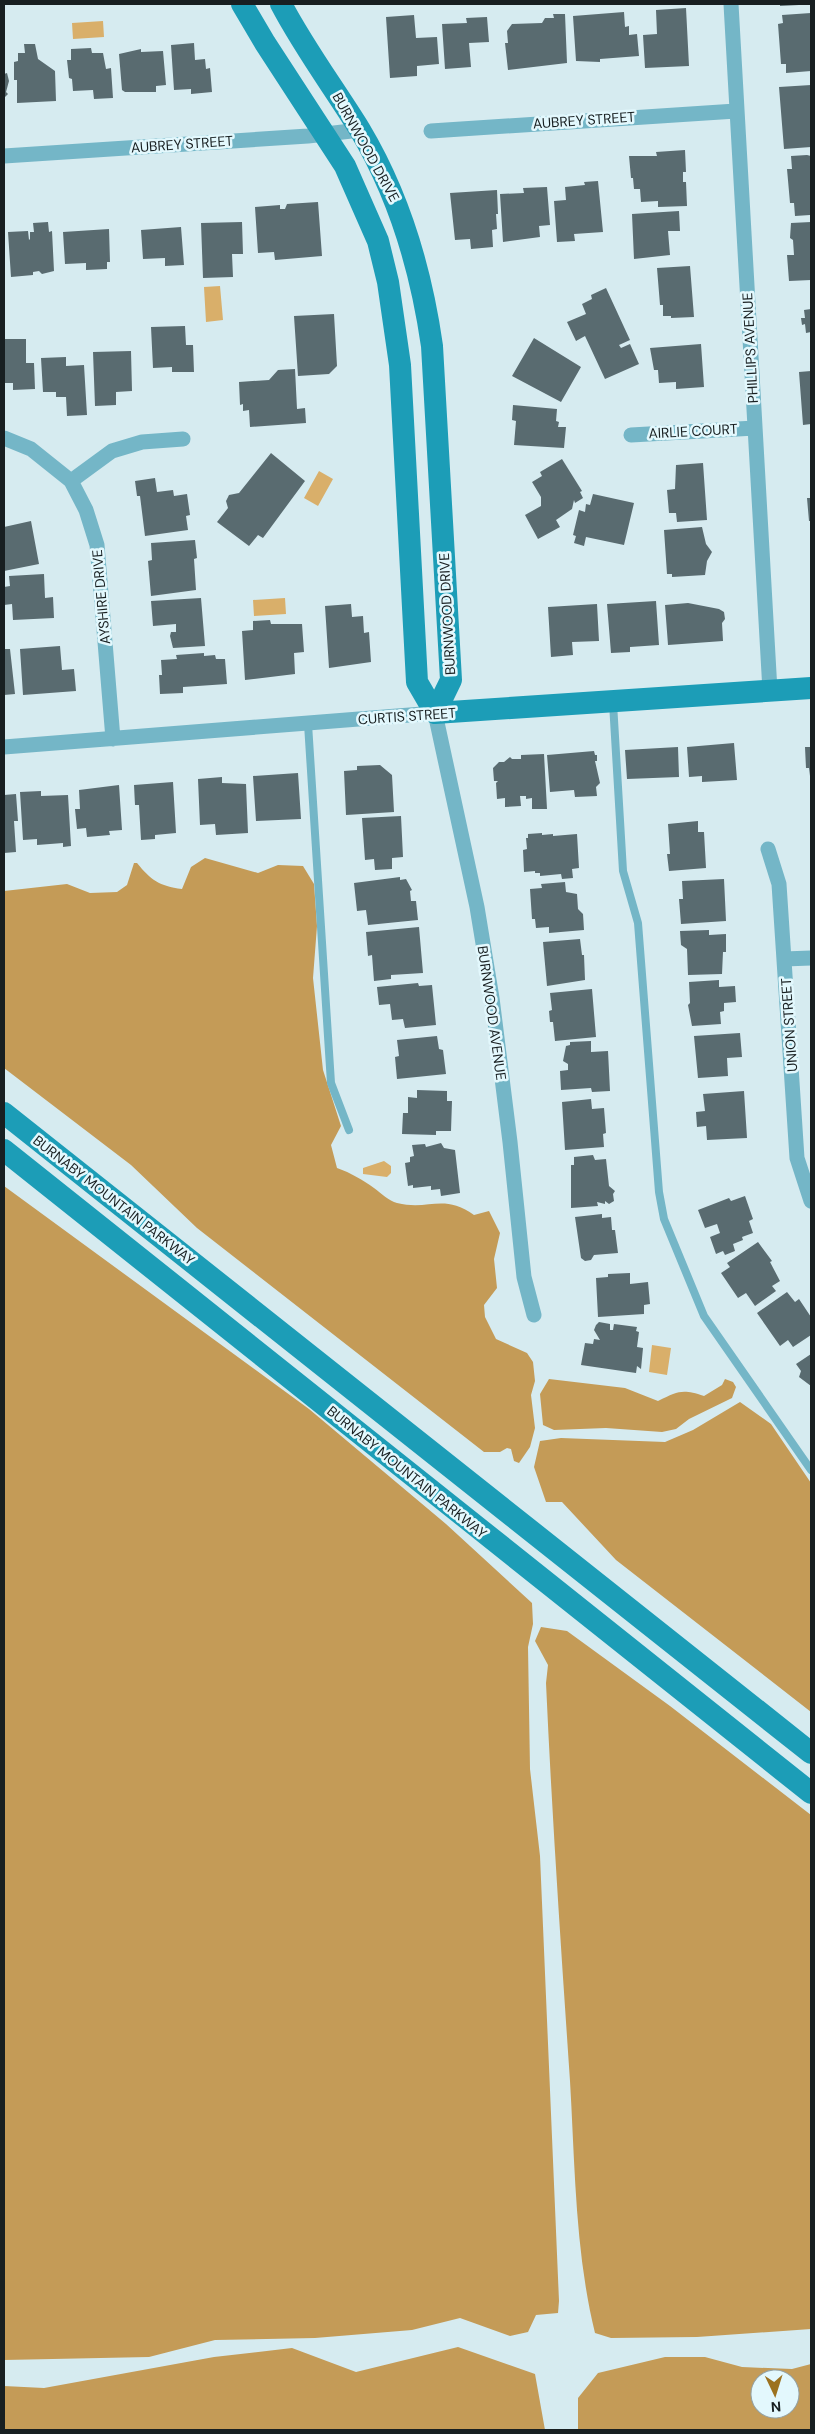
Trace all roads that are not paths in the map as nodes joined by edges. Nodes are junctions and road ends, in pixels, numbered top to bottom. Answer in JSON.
{"nodes":[{"id":1,"x":242,"y":4,"type":"edge"},
{"id":2,"x":280,"y":4,"type":"edge"},
{"id":3,"x":731,"y":4,"type":"edge"},
{"id":4,"x":736,"y":110,"type":"junction"},
{"id":5,"x":360,"y":130,"type":"junction"},
{"id":6,"x":431,"y":131,"type":"dead end"},
{"id":7,"x":324,"y":134,"type":"junction"},
{"id":8,"x":4,"y":156,"type":"edge"},
{"id":9,"x":755,"y":428,"type":"junction"},
{"id":10,"x":631,"y":435,"type":"dead end"},
{"id":11,"x":4,"y":438,"type":"edge"},
{"id":12,"x":183,"y":439,"type":"dead end"},
{"id":13,"x":71,"y":481,"type":"junction"},
{"id":14,"x":811,"y":688,"type":"edge"},
{"id":15,"x":770,"y":691,"type":"junction"},
{"id":16,"x":613,"y":703,"type":"junction"},
{"id":17,"x":434,"y":713,"type":"junction"},
{"id":18,"x":308,"y":724,"type":"junction"},
{"id":19,"x":113,"y":738,"type":"junction"},
{"id":20,"x":4,"y":747,"type":"edge"},
{"id":21,"x":768,"y":849,"type":"dead end"},
{"id":22,"x":811,"y":958,"type":"edge"},
{"id":23,"x":784,"y":959,"type":"junction"},
{"id":24,"x":4,"y":1112,"type":"edge"},
{"id":25,"x":349,"y":1130,"type":"dead end"},
{"id":26,"x":4,"y":1150,"type":"edge"},
{"id":27,"x":811,"y":1201,"type":"edge"},
{"id":28,"x":534,"y":1314,"type":"dead end"},
{"id":29,"x":811,"y":1470,"type":"edge"},
{"id":30,"x":811,"y":1753,"type":"edge"},
{"id":31,"x":811,"y":1793,"type":"edge"}],
"edges":[{"from":1,"to":7,"type":"main road","name":"BURNWOOD DRIVE"},
{"from":2,"to":5,"type":"main road","name":"BURNWOOD DRIVE"},
{"from":3,"to":4,"type":"street","name":"PHILLIPS AVENUE"},
{"from":4,"to":6,"type":"street","name":"AUBREY STREET"},
{"from":4,"to":9,"type":"street","name":"PHILLIPS AVENUE"},
{"from":5,"to":7,"type":"street","name":"AUBREY STREET"},
{"from":5,"to":17,"type":"main road","name":"BURNWOOD DRIVE"},
{"from":7,"to":8,"type":"street","name":"AUBREY STREET"},
{"from":7,"to":17,"type":"main road","name":"BURNWOOD DRIVE"},
{"from":9,"to":10,"type":"street","name":"AIRLIE COURT"},
{"from":9,"to":15,"type":"street","name":"PHILLIPS AVENUE"},
{"from":11,"to":13,"type":"street","name":"AYSHIRE DRIVE"},
{"from":12,"to":13,"type":"street"},
{"from":13,"to":19,"type":"street","name":"AYSHIRE DRIVE"},
{"from":14,"to":15,"type":"main road","name":"CURTIS STREET"},
{"from":15,"to":16,"type":"main road","name":"CURTIS STREET"},
{"from":16,"to":17,"type":"main road","name":"CURTIS STREET"},
{"from":16,"to":29,"type":"lane"},
{"from":17,"to":18,"type":"street","name":"CURTIS STREET"},
{"from":17,"to":28,"type":"street","name":"BURNWOOD AVENUE"},
{"from":18,"to":19,"type":"street","name":"CURTIS STREET"},
{"from":18,"to":25,"type":"lane"},
{"from":19,"to":20,"type":"street","name":"CURTIS STREET"},
{"from":21,"to":23,"type":"street","name":"UNION STREET"},
{"from":22,"to":23,"type":"street"},
{"from":23,"to":27,"type":"street","name":"UNION STREET"},
{"from":24,"to":30,"type":"main road","name":"BURNABY MOUNTAIN PARKWAY"},
{"from":26,"to":31,"type":"main road","name":"BURNABY MOUNTAIN PARKWAY"}]}
